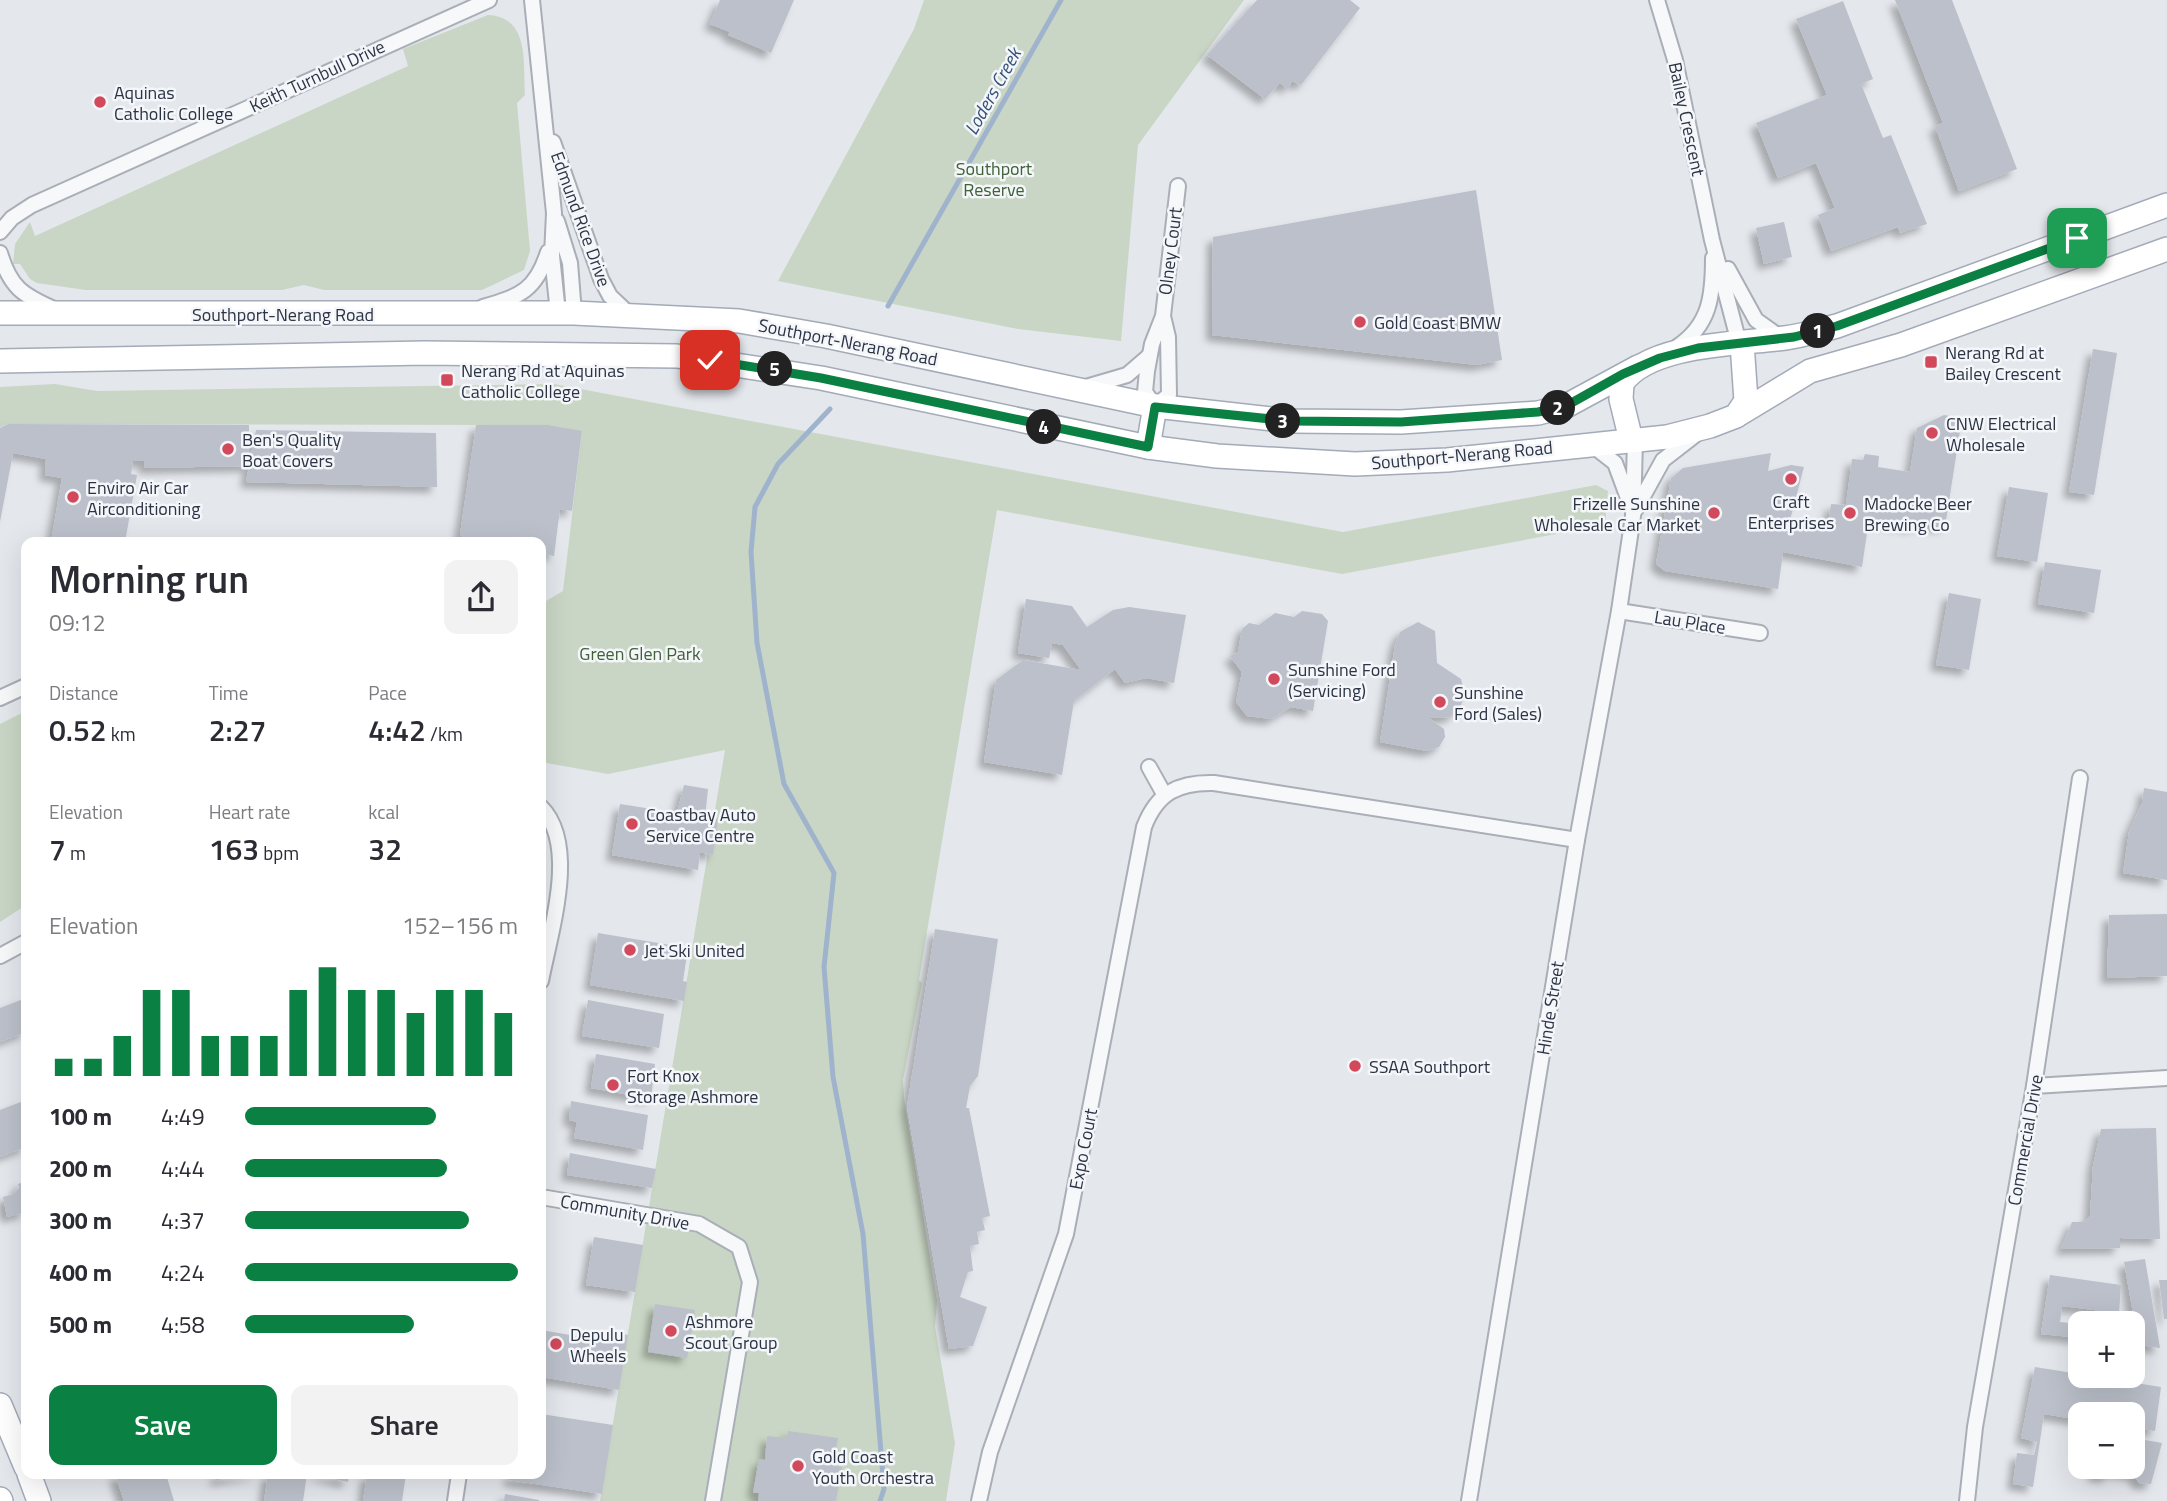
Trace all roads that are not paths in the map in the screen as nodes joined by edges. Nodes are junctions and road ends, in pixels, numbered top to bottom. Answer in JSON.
{"nodes":[{"id":1,"x":489,"y":0,"type":"edge"},
{"id":2,"x":532,"y":0,"type":"edge"},
{"id":3,"x":1657,"y":0,"type":"edge"},
{"id":4,"x":544,"y":118,"type":"junction"},
{"id":5,"x":1178,"y":186,"type":"dead end"},
{"id":6,"x":2167,"y":205,"type":"edge"},
{"id":7,"x":554,"y":213,"type":"junction"},
{"id":8,"x":553,"y":230,"type":"junction"},
{"id":9,"x":0,"y":232,"type":"edge"},
{"id":10,"x":1712,"y":240,"type":"junction"},
{"id":11,"x":2167,"y":249,"type":"edge"},
{"id":12,"x":0,"y":253,"type":"edge"},
{"id":13,"x":0,"y":313,"type":"edge"},
{"id":14,"x":451,"y":313,"type":"junction"},
{"id":15,"x":566,"y":313,"type":"junction"},
{"id":16,"x":66,"y":314,"type":"junction"},
{"id":17,"x":629,"y":314,"type":"junction"},
{"id":18,"x":1163,"y":316,"type":"junction"},
{"id":19,"x":1787,"y":338,"type":"junction"},
{"id":20,"x":1740,"y":343,"type":"junction"},
{"id":21,"x":567,"y":352,"type":"junction"},
{"id":22,"x":1149,"y":356,"type":"junction"},
{"id":23,"x":1660,"y":358,"type":"junction"},
{"id":24,"x":6,"y":362,"type":"edge"},
{"id":25,"x":1637,"y":367,"type":"junction"},
{"id":26,"x":1070,"y":389,"type":"junction"},
{"id":27,"x":1155,"y":407,"type":"junction"},
{"id":28,"x":1736,"y":416,"type":"junction"},
{"id":29,"x":1710,"y":426,"type":"junction"},
{"id":30,"x":1633,"y":440,"type":"junction"},
{"id":31,"x":1589,"y":443,"type":"junction"},
{"id":32,"x":1148,"y":447,"type":"junction"},
{"id":33,"x":1633,"y":516,"type":"junction"},
{"id":34,"x":1619,"y":611,"type":"junction"},
{"id":35,"x":1760,"y":633,"type":"dead end"},
{"id":36,"x":21,"y":688,"type":"edge"},
{"id":37,"x":0,"y":698,"type":"edge"},
{"id":38,"x":1149,"y":767,"type":"dead end"},
{"id":39,"x":2080,"y":778,"type":"dead end"},
{"id":40,"x":1164,"y":794,"type":"junction"},
{"id":41,"x":546,"y":814,"type":"edge"},
{"id":42,"x":1577,"y":840,"type":"junction"},
{"id":43,"x":21,"y":945,"type":"edge"},
{"id":44,"x":546,"y":953,"type":"edge"},
{"id":45,"x":0,"y":956,"type":"edge"},
{"id":46,"x":2167,"y":1078,"type":"edge"},
{"id":47,"x":2034,"y":1086,"type":"junction"},
{"id":48,"x":546,"y":1198,"type":"edge"},
{"id":49,"x":0,"y":1405,"type":"edge"},
{"id":50,"x":21,"y":1455,"type":"edge"},
{"id":51,"x":31,"y":1479,"type":"edge"},
{"id":52,"x":458,"y":1479,"type":"edge"},
{"id":53,"x":38,"y":1501,"type":"edge"},
{"id":54,"x":455,"y":1501,"type":"edge"},
{"id":55,"x":713,"y":1501,"type":"edge"},
{"id":56,"x":979,"y":1501,"type":"edge"},
{"id":57,"x":1469,"y":1501,"type":"edge"},
{"id":58,"x":1967,"y":1501,"type":"edge"}],
"edges":[{"from":1,"to":9,"type":"street","name":"Keith Turnbull Drive"},
{"from":2,"to":4,"type":"street","name":"Edmund Rice Drive"},
{"from":3,"to":10,"type":"street","name":"Bailey Crescent"},
{"from":4,"to":7,"type":"street","name":"Edmund Rice Drive"},
{"from":4,"to":17,"type":"street","name":"Edmund Rice Drive"},
{"from":5,"to":18,"type":"street","name":"Olney Court"},
{"from":6,"to":19,"type":"main road"},
{"from":7,"to":8,"type":"street","name":"Edmund Rice Drive"},
{"from":7,"to":15,"type":"street","name":"Edmund Rice Drive"},
{"from":8,"to":14,"type":"street","name":"Edmund Rice Drive"},
{"from":8,"to":15,"type":"street","name":"Edmund Rice Drive"},
{"from":10,"to":19,"type":"street"},
{"from":10,"to":20,"type":"street","name":"Bailey Crescent"},
{"from":10,"to":23,"type":"street","name":"Bailey Crescent"},
{"from":11,"to":28,"type":"main road"},
{"from":12,"to":16,"type":"street"},
{"from":13,"to":16,"type":"main road","name":"Southport-Nerang Road"},
{"from":14,"to":15,"type":"main road","name":"Southport-Nerang Road"},
{"from":14,"to":16,"type":"main road","name":"Southport-Nerang Road"},
{"from":15,"to":17,"type":"main road","name":"Southport-Nerang Road"},
{"from":15,"to":21,"type":"main road"},
{"from":17,"to":26,"type":"main road","name":"Southport-Nerang Road"},
{"from":18,"to":22,"type":"street","name":"Olney Court"},
{"from":18,"to":27,"type":"street","name":"Olney Court"},
{"from":19,"to":20,"type":"main road"},
{"from":20,"to":23,"type":"main road","name":"Southport-Nerang Road"},
{"from":20,"to":28,"type":"main road"},
{"from":21,"to":24,"type":"main road","name":"Southport-Nerang Road"},
{"from":21,"to":32,"type":"main road","name":"Southport-Nerang Road"},
{"from":22,"to":26,"type":"street"},
{"from":22,"to":27,"type":"street","name":"Olney Court"},
{"from":23,"to":25,"type":"main road","name":"Southport-Nerang Road"},
{"from":25,"to":27,"type":"main road","name":"Southport-Nerang Road"},
{"from":25,"to":30,"type":"main road"},
{"from":26,"to":27,"type":"main road","name":"Southport-Nerang Road"},
{"from":27,"to":32,"type":"main road"},
{"from":28,"to":29,"type":"main road","name":"Southport-Nerang Road"},
{"from":29,"to":30,"type":"main road","name":"Southport-Nerang Road"},
{"from":29,"to":33,"type":"street","name":"Hinde Street"},
{"from":30,"to":31,"type":"main road","name":"Southport-Nerang Road"},
{"from":30,"to":33,"type":"street","name":"Hinde Street"},
{"from":31,"to":32,"type":"main road","name":"Southport-Nerang Road"},
{"from":31,"to":33,"type":"street","name":"Hinde Street"},
{"from":33,"to":34,"type":"street","name":"Hinde Street"},
{"from":34,"to":35,"type":"street","name":"Lau Place"},
{"from":34,"to":42,"type":"street","name":"Hinde Street"},
{"from":36,"to":37,"type":"street"},
{"from":38,"to":40,"type":"street"},
{"from":39,"to":47,"type":"street","name":"Commercial Drive"},
{"from":40,"to":42,"type":"street"},
{"from":40,"to":56,"type":"street","name":"Expo Court"},
{"from":41,"to":44,"type":"street"},
{"from":42,"to":57,"type":"street","name":"Hinde Street"},
{"from":43,"to":45,"type":"street"},
{"from":46,"to":47,"type":"street"},
{"from":47,"to":58,"type":"street","name":"Commercial Drive"},
{"from":48,"to":55,"type":"street","name":"Community Drive"},
{"from":49,"to":50,"type":"main road"},
{"from":51,"to":53,"type":"main road"},
{"from":52,"to":54,"type":"street"}]}
